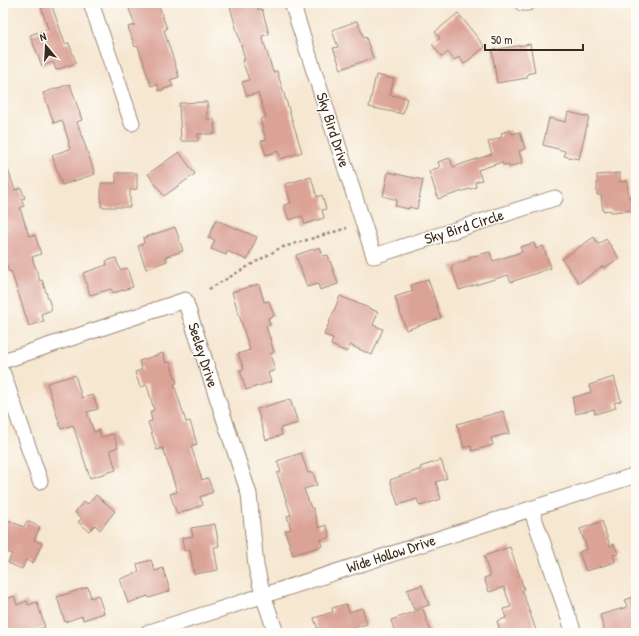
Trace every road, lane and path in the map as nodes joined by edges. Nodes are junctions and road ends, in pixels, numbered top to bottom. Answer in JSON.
{"nodes":[{"id":1,"x":91,"y":3,"type":"edge"},
{"id":2,"x":292,"y":3,"type":"edge"},
{"id":3,"x":522,"y":3,"type":"edge"},
{"id":4,"x":528,"y":3,"type":"edge"},
{"id":5,"x":132,"y":123,"type":"dead end"},
{"id":6,"x":555,"y":198,"type":"dead end"},
{"id":7,"x":347,"y":228,"type":"dead end"},
{"id":8,"x":374,"y":256,"type":"joint"},
{"id":9,"x":209,"y":289,"type":"dead end"},
{"id":10,"x":3,"y":360,"type":"edge"},
{"id":11,"x":3,"y":374,"type":"edge"},
{"id":12,"x":636,"y":475,"type":"edge"},
{"id":13,"x":40,"y":482,"type":"dead end"},
{"id":14,"x":531,"y":508,"type":"junction"},
{"id":15,"x":263,"y":595,"type":"junction"},
{"id":16,"x":147,"y":633,"type":"edge"},
{"id":17,"x":276,"y":633,"type":"edge"},
{"id":18,"x":574,"y":633,"type":"edge"}],
"edges":[{"from":1,"to":5,"type":"street"},
{"from":2,"to":8,"type":"street","name":"Sky Bird Drive"},
{"from":3,"to":4,"type":"street"},
{"from":6,"to":8,"type":"street","name":"Sky Bird Circle"},
{"from":7,"to":9,"type":"path"},
{"from":10,"to":15,"type":"street","name":"Seeley Drive"},
{"from":11,"to":13,"type":"street"},
{"from":12,"to":14,"type":"street","name":"Wide Hollow Drive"},
{"from":14,"to":15,"type":"street","name":"Wide Hollow Drive"},
{"from":14,"to":18,"type":"street"},
{"from":15,"to":16,"type":"street","name":"Wide Hollow Drive"},
{"from":15,"to":17,"type":"street"}]}
